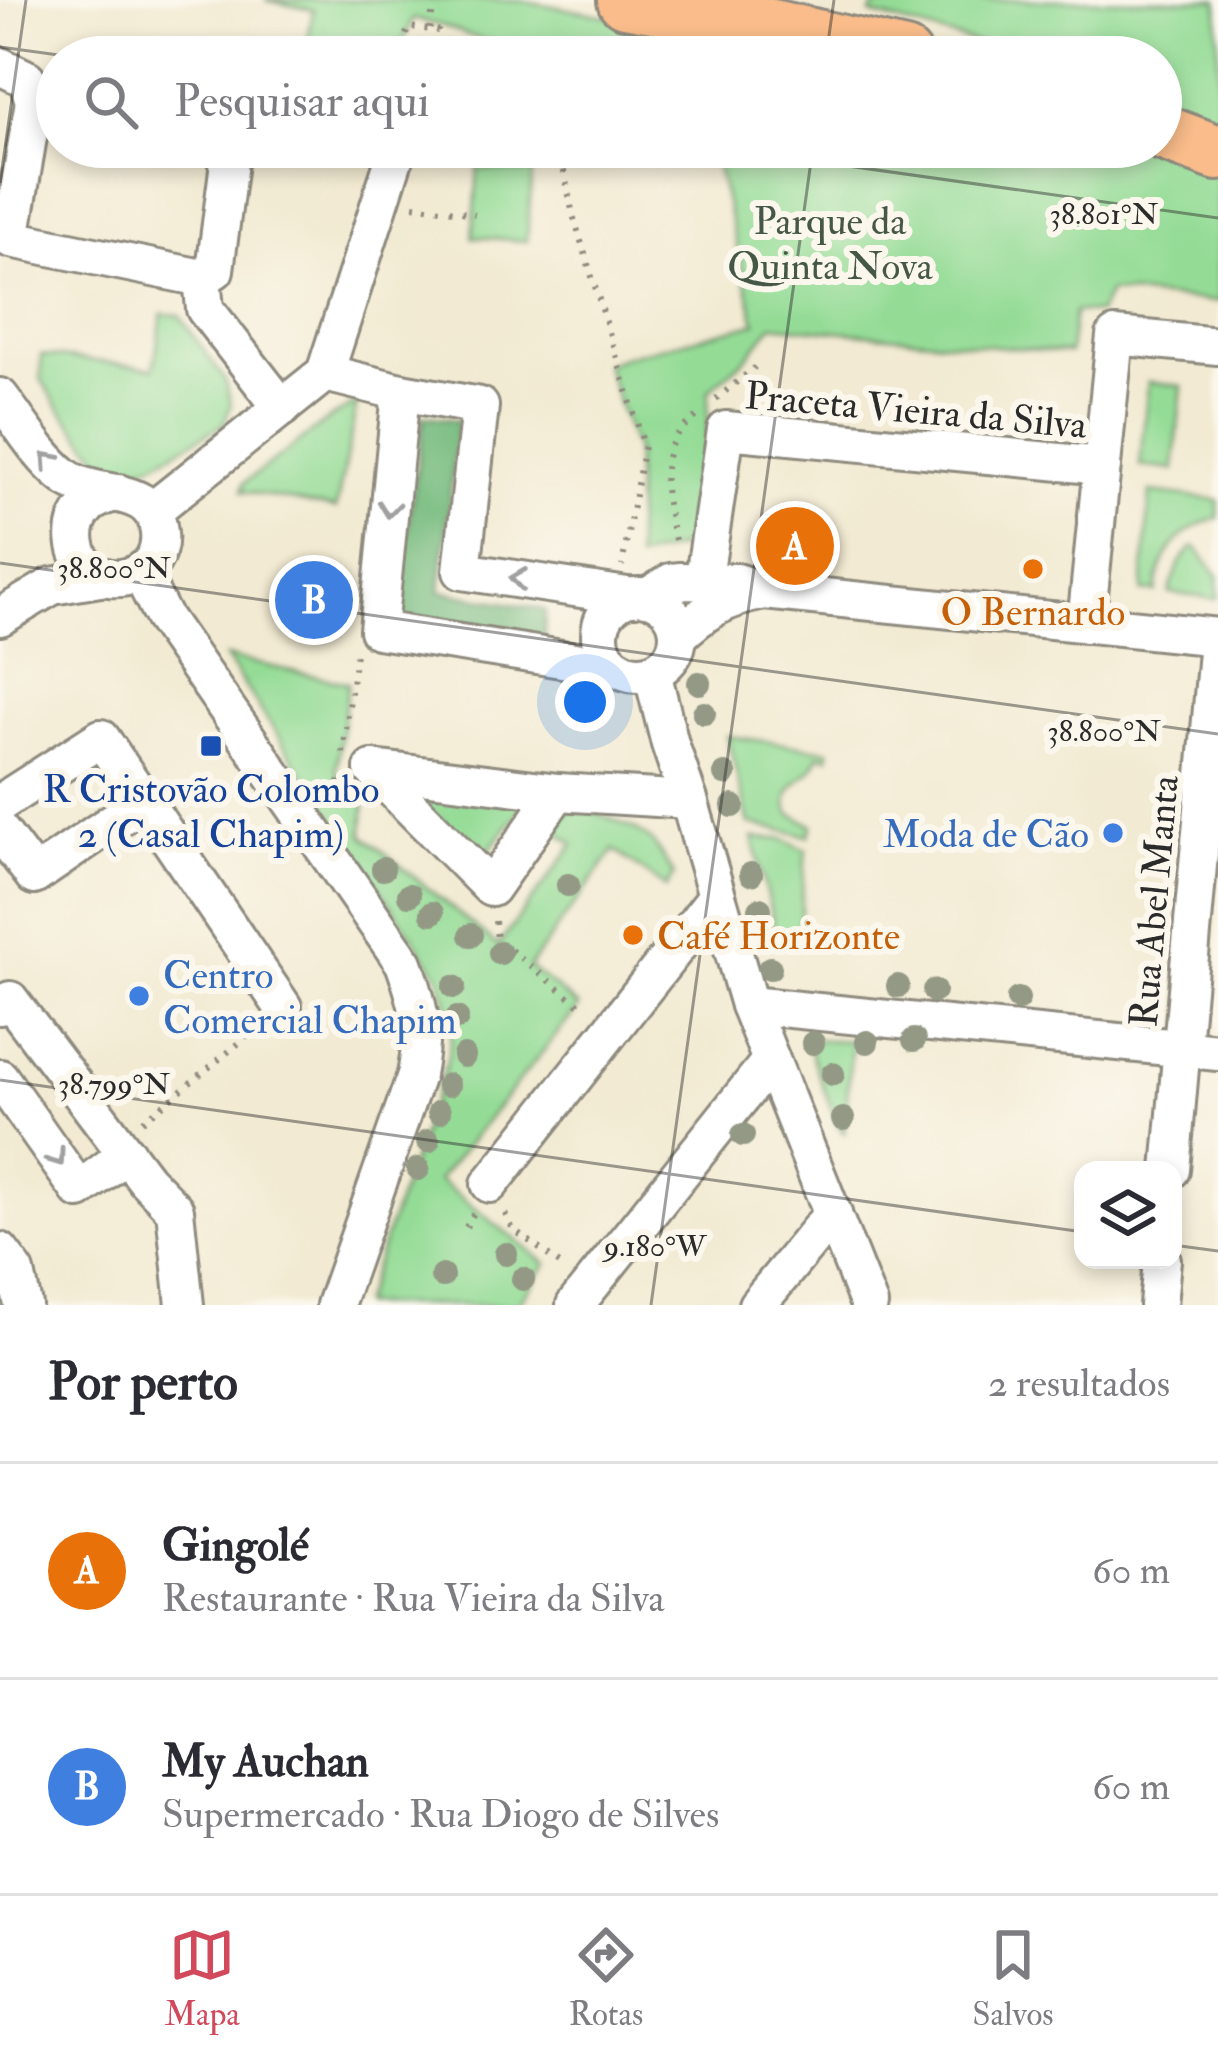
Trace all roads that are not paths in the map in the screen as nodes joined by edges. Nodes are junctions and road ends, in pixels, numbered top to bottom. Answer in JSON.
{"nodes":[{"id":1,"x":625,"y":0,"type":"edge"},
{"id":2,"x":812,"y":36,"type":"edge"},
{"id":3,"x":0,"y":66,"type":"edge"},
{"id":4,"x":36,"y":90,"type":"edge"},
{"id":5,"x":1182,"y":140,"type":"edge"},
{"id":6,"x":36,"y":141,"type":"edge"},
{"id":7,"x":1218,"y":153,"type":"edge"},
{"id":8,"x":228,"y":168,"type":"edge"},
{"id":9,"x":391,"y":168,"type":"edge"},
{"id":10,"x":202,"y":278,"type":"junction"},
{"id":11,"x":1218,"y":346,"type":"edge"},
{"id":12,"x":325,"y":374,"type":"junction"},
{"id":13,"x":400,"y":392,"type":"junction"},
{"id":14,"x":0,"y":397,"type":"edge"},
{"id":15,"x":282,"y":408,"type":"junction"},
{"id":16,"x":1102,"y":466,"type":"junction"},
{"id":17,"x":119,"y":493,"type":"junction"},
{"id":18,"x":152,"y":511,"type":"junction"},
{"id":19,"x":123,"y":575,"type":"junction"},
{"id":20,"x":708,"y":580,"type":"junction"},
{"id":21,"x":764,"y":591,"type":"junction"},
{"id":22,"x":633,"y":596,"type":"junction"},
{"id":23,"x":0,"y":617,"type":"edge"},
{"id":24,"x":1085,"y":624,"type":"junction"},
{"id":25,"x":678,"y":636,"type":"junction"},
{"id":26,"x":1218,"y":639,"type":"edge"},
{"id":27,"x":635,"y":670,"type":"junction"},
{"id":28,"x":558,"y":792,"type":"junction"},
{"id":29,"x":689,"y":800,"type":"junction"},
{"id":30,"x":142,"y":802,"type":"junction"},
{"id":31,"x":0,"y":803,"type":"edge"},
{"id":32,"x":0,"y":832,"type":"edge"},
{"id":33,"x":717,"y":896,"type":"junction"},
{"id":34,"x":749,"y":1005,"type":"junction"},
{"id":35,"x":0,"y":1006,"type":"edge"},
{"id":36,"x":283,"y":1007,"type":"road end"},
{"id":37,"x":1200,"y":1050,"type":"edge"},
{"id":38,"x":771,"y":1060,"type":"junction"},
{"id":39,"x":0,"y":1078,"type":"edge"},
{"id":40,"x":122,"y":1148,"type":"junction"},
{"id":41,"x":1173,"y":1161,"type":"edge"},
{"id":42,"x":490,"y":1184,"type":"dead end"},
{"id":43,"x":833,"y":1214,"type":"junction"},
{"id":44,"x":0,"y":1251,"type":"edge"},
{"id":45,"x":1161,"y":1269,"type":"edge"},
{"id":46,"x":23,"y":1305,"type":"edge"},
{"id":47,"x":185,"y":1305,"type":"edge"},
{"id":48,"x":335,"y":1305,"type":"edge"},
{"id":49,"x":575,"y":1305,"type":"edge"},
{"id":50,"x":757,"y":1305,"type":"edge"},
{"id":51,"x":869,"y":1305,"type":"edge"},
{"id":52,"x":1157,"y":1305,"type":"edge"}],
"edges":[{"from":1,"to":2,"type":"highway"},
{"from":3,"to":4,"type":"street"},
{"from":5,"to":7,"type":"highway"},
{"from":6,"to":10,"type":"street"},
{"from":8,"to":10,"type":"street"},
{"from":9,"to":12,"type":"street"},
{"from":10,"to":15,"type":"street"},
{"from":11,"to":16,"type":"street","name":"Praceta Vieira da Silva"},
{"from":12,"to":13,"type":"street"},
{"from":12,"to":15,"type":"street"},
{"from":22,"to":13,"type":"street","one_way":true},
{"from":13,"to":27,"type":"street","one_way":true},
{"from":17,"to":14,"type":"street","one_way":true},
{"from":15,"to":18,"type":"street"},
{"from":16,"to":20,"type":"street","name":"Praceta Vieira da Silva"},
{"from":16,"to":24,"type":"street","name":"Praceta Vieira da Silva"},
{"from":17,"to":18,"type":"street"},
{"from":17,"to":19,"type":"street"},
{"from":18,"to":19,"type":"street"},
{"from":19,"to":23,"type":"street"},
{"from":19,"to":48,"type":"street"},
{"from":20,"to":21,"type":"street"},
{"from":20,"to":22,"type":"street"},
{"from":21,"to":24,"type":"street"},
{"from":21,"to":25,"type":"street"},
{"from":22,"to":25,"type":"street"},
{"from":22,"to":27,"type":"street"},
{"from":24,"to":26,"type":"street"},
{"from":25,"to":27,"type":"street"},
{"from":26,"to":37,"type":"street","name":"Rua Abel Manta"},
{"from":27,"to":29,"type":"street"},
{"from":28,"to":28,"type":"street"},
{"from":28,"to":29,"type":"street"},
{"from":29,"to":33,"type":"street"},
{"from":30,"to":31,"type":"street"},
{"from":30,"to":32,"type":"street"},
{"from":30,"to":36,"type":"street"},
{"from":33,"to":34,"type":"street"},
{"from":33,"to":42,"type":"street"},
{"from":34,"to":37,"type":"street"},
{"from":34,"to":38,"type":"street"},
{"from":35,"to":40,"type":"street"},
{"from":37,"to":41,"type":"street","name":"Rua Abel Manta"},
{"from":38,"to":43,"type":"street"},
{"from":38,"to":49,"type":"street"},
{"from":39,"to":40,"type":"street","one_way":true},
{"from":40,"to":47,"type":"street"},
{"from":43,"to":50,"type":"street"},
{"from":43,"to":51,"type":"street"},
{"from":44,"to":46,"type":"street"},
{"from":45,"to":52,"type":"street"}]}
